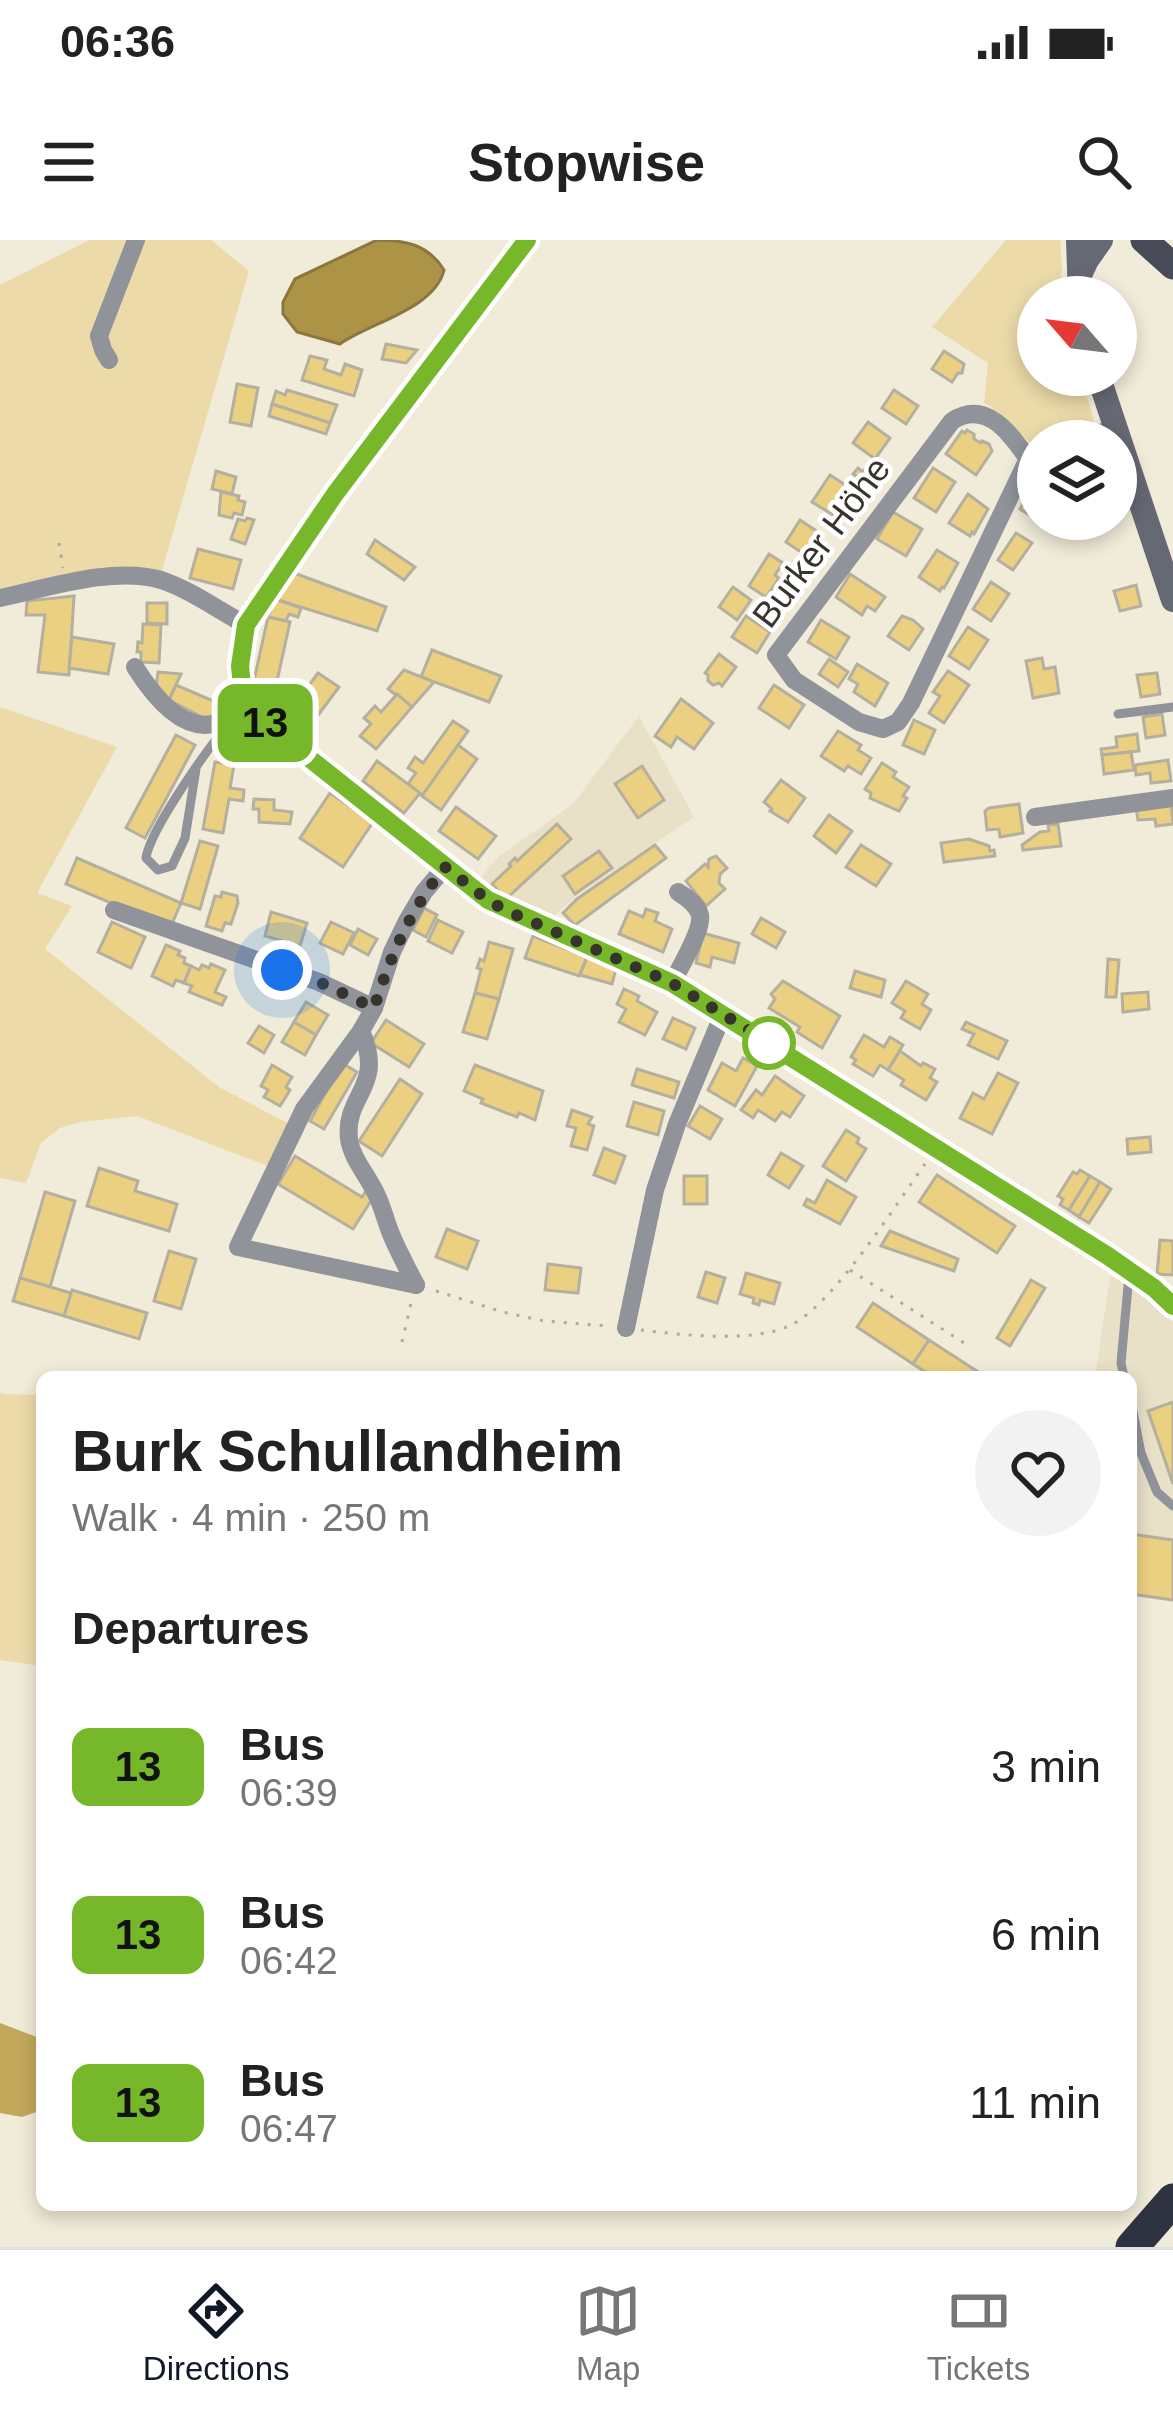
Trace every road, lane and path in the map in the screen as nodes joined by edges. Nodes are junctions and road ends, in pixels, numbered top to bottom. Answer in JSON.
{"nodes":[{"id":1,"x":136,"y":240,"type":"edge"},
{"id":2,"x":526,"y":240,"type":"edge"},
{"id":3,"x":1078,"y":240,"type":"edge"},
{"id":4,"x":1101,"y":240,"type":"edge"},
{"id":5,"x":1144,"y":240,"type":"edge"},
{"id":6,"x":1173,"y":266,"type":"edge"},
{"id":7,"x":1079,"y":276,"type":"edge"},
{"id":8,"x":1082,"y":276,"type":"edge"},
{"id":9,"x":109,"y":360,"type":"dead end"},
{"id":10,"x":1033,"y":457,"type":"edge"},
{"id":11,"x":1137,"y":489,"type":"edge"},
{"id":12,"x":59,"y":543,"type":"dead end"},
{"id":13,"x":65,"y":581,"type":"junction"},
{"id":14,"x":0,"y":598,"type":"edge"},
{"id":15,"x":1173,"y":600,"type":"edge"},
{"id":16,"x":246,"y":625,"type":"junction"},
{"id":17,"x":135,"y":668,"type":"dead end"},
{"id":18,"x":247,"y":704,"type":"junction"},
{"id":19,"x":1173,"y":707,"type":"edge"},
{"id":20,"x":1118,"y":714,"type":"dead end"},
{"id":21,"x":196,"y":769,"type":"junction"},
{"id":22,"x":1173,"y":799,"type":"edge"},
{"id":23,"x":1035,"y":817,"type":"dead end"},
{"id":24,"x":445,"y":867,"type":"junction"},
{"id":25,"x":678,"y":892,"type":"dead end"},
{"id":26,"x":114,"y":910,"type":"dead end"},
{"id":27,"x":672,"y":983,"type":"junction"},
{"id":28,"x":374,"y":1008,"type":"junction"},
{"id":29,"x":723,"y":1015,"type":"junction"},
{"id":30,"x":361,"y":1030,"type":"junction"},
{"id":31,"x":935,"y":1150,"type":"junction"},
{"id":32,"x":848,"y":1269,"type":"junction"},
{"id":33,"x":1130,"y":1271,"type":"junction"},
{"id":34,"x":416,"y":1285,"type":"junction"},
{"id":35,"x":1173,"y":1306,"type":"edge"},
{"id":36,"x":626,"y":1328,"type":"junction"},
{"id":37,"x":402,"y":1342,"type":"dead end"},
{"id":38,"x":964,"y":1342,"type":"dead end"},
{"id":39,"x":1123,"y":1371,"type":"edge"},
{"id":40,"x":1137,"y":1429,"type":"edge"},
{"id":41,"x":1173,"y":1506,"type":"edge"},
{"id":42,"x":1173,"y":2200,"type":"edge"},
{"id":43,"x":1132,"y":2247,"type":"edge"}],
"edges":[{"from":1,"to":9,"type":"street"},
{"from":2,"to":16,"type":"street"},
{"from":3,"to":7,"type":"street"},
{"from":4,"to":8,"type":"street"},
{"from":5,"to":6,"type":"main road"},
{"from":10,"to":10,"type":"street","name":"Burker Höhe"},
{"from":11,"to":15,"type":"street"},
{"from":12,"to":13,"type":"path"},
{"from":13,"to":14,"type":"street"},
{"from":13,"to":16,"type":"street"},
{"from":16,"to":18,"type":"street"},
{"from":17,"to":18,"type":"street"},
{"from":18,"to":21,"type":"lane"},
{"from":18,"to":24,"type":"street"},
{"from":19,"to":20,"type":"lane"},
{"from":21,"to":21,"type":"lane"},
{"from":22,"to":23,"type":"street"},
{"from":24,"to":27,"type":"street"},
{"from":24,"to":28,"type":"street"},
{"from":25,"to":27,"type":"street"},
{"from":26,"to":28,"type":"street"},
{"from":27,"to":29,"type":"street"},
{"from":28,"to":30,"type":"street"},
{"from":29,"to":31,"type":"street"},
{"from":29,"to":36,"type":"street"},
{"from":30,"to":34,"type":"street"},
{"from":30,"to":34,"type":"street"},
{"from":31,"to":32,"type":"path"},
{"from":31,"to":33,"type":"street"},
{"from":32,"to":36,"type":"path"},
{"from":32,"to":38,"type":"path"},
{"from":33,"to":35,"type":"street"},
{"from":33,"to":39,"type":"lane"},
{"from":34,"to":36,"type":"path"},
{"from":34,"to":37,"type":"path"},
{"from":40,"to":41,"type":"lane"},
{"from":42,"to":43,"type":"highway"}]}
